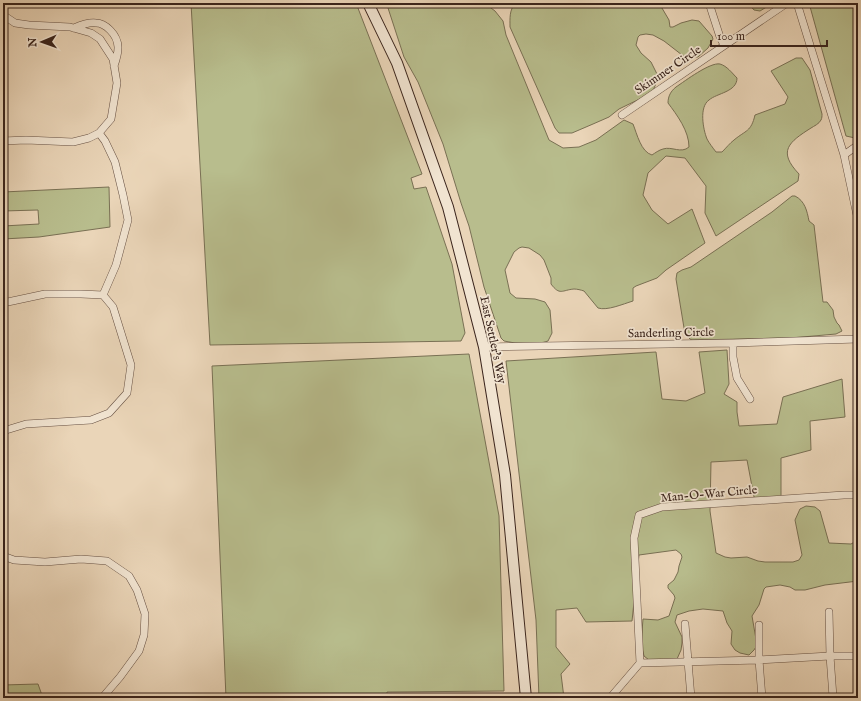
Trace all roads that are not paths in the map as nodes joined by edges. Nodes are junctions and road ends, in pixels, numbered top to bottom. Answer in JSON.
{"nodes":[{"id":1,"x":368,"y":3,"type":"edge"},
{"id":2,"x":709,"y":3,"type":"edge"},
{"id":3,"x":787,"y":3,"type":"edge"},
{"id":4,"x":797,"y":3,"type":"edge"},
{"id":5,"x":3,"y":15,"type":"edge"},
{"id":6,"x":74,"y":28,"type":"junction"},
{"id":7,"x":724,"y":45,"type":"junction"},
{"id":8,"x":114,"y":66,"type":"junction"},
{"id":9,"x":622,"y":115,"type":"dead end"},
{"id":10,"x":99,"y":133,"type":"junction"},
{"id":11,"x":3,"y":141,"type":"edge"},
{"id":12,"x":858,"y":144,"type":"edge"},
{"id":13,"x":844,"y":155,"type":"junction"},
{"id":14,"x":858,"y":220,"type":"edge"},
{"id":15,"x":103,"y":295,"type":"junction"},
{"id":16,"x":3,"y":303,"type":"edge"},
{"id":17,"x":858,"y":339,"type":"edge"},
{"id":18,"x":733,"y":344,"type":"junction"},
{"id":19,"x":484,"y":347,"type":"junction"},
{"id":20,"x":750,"y":399,"type":"dead end"},
{"id":21,"x":3,"y":431,"type":"edge"},
{"id":22,"x":858,"y":495,"type":"edge"},
{"id":23,"x":3,"y":556,"type":"edge"},
{"id":24,"x":829,"y":612,"type":"dead end"},
{"id":25,"x":684,"y":624,"type":"dead end"},
{"id":26,"x":759,"y":625,"type":"dead end"},
{"id":27,"x":830,"y":656,"type":"junction"},
{"id":28,"x":858,"y":656,"type":"edge"},
{"id":29,"x":759,"y":660,"type":"junction"},
{"id":30,"x":687,"y":661,"type":"junction"},
{"id":31,"x":640,"y":663,"type":"junction"},
{"id":32,"x":834,"y":697,"type":"dead end"},
{"id":33,"x":102,"y":698,"type":"edge"},
{"id":34,"x":526,"y":698,"type":"edge"},
{"id":35,"x":610,"y":698,"type":"edge"},
{"id":36,"x":691,"y":698,"type":"edge"},
{"id":37,"x":762,"y":698,"type":"edge"}],
"edges":[{"from":1,"to":19,"type":"main road","name":"East Settler's Way"},
{"from":2,"to":7,"type":"street"},
{"from":3,"to":7,"type":"street","name":"Skimmer Circle"},
{"from":4,"to":13,"type":"street"},
{"from":5,"to":6,"type":"street"},
{"from":6,"to":8,"type":"street"},
{"from":6,"to":8,"type":"street"},
{"from":7,"to":9,"type":"street","name":"Skimmer Circle"},
{"from":8,"to":10,"type":"street"},
{"from":10,"to":11,"type":"street"},
{"from":10,"to":15,"type":"street"},
{"from":12,"to":13,"type":"street"},
{"from":13,"to":14,"type":"street"},
{"from":15,"to":16,"type":"street"},
{"from":15,"to":21,"type":"street"},
{"from":17,"to":18,"type":"street","name":"Sanderling Circle"},
{"from":18,"to":19,"type":"street","name":"Sanderling Circle"},
{"from":18,"to":20,"type":"street"},
{"from":19,"to":34,"type":"main road","name":"East Settler's Way"},
{"from":22,"to":31,"type":"street","name":"Man-O-War Circle"},
{"from":23,"to":33,"type":"street"},
{"from":24,"to":27,"type":"street"},
{"from":25,"to":30,"type":"street"},
{"from":26,"to":29,"type":"street"},
{"from":27,"to":28,"type":"street"},
{"from":27,"to":29,"type":"street"},
{"from":27,"to":32,"type":"street"},
{"from":29,"to":30,"type":"street"},
{"from":29,"to":37,"type":"street"},
{"from":30,"to":31,"type":"street"},
{"from":30,"to":36,"type":"street"},
{"from":31,"to":35,"type":"street"}]}
